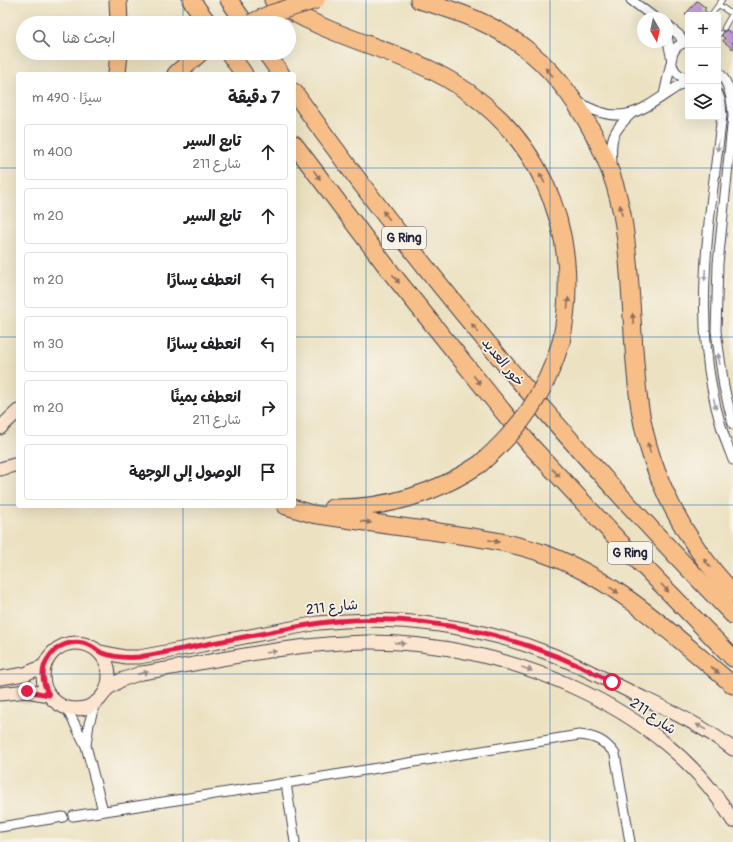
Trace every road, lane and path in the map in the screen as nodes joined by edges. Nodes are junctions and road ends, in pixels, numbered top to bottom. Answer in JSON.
{"nodes":[{"id":1,"x":118,"y":0,"type":"edge"},
{"id":2,"x":192,"y":0,"type":"edge"},
{"id":3,"x":229,"y":0,"type":"edge"},
{"id":4,"x":273,"y":0,"type":"edge"},
{"id":5,"x":316,"y":0,"type":"edge"},
{"id":6,"x":419,"y":0,"type":"edge"},
{"id":7,"x":630,"y":0,"type":"edge"},
{"id":8,"x":721,"y":2,"type":"edge"},
{"id":9,"x":647,"y":12,"type":"edge"},
{"id":10,"x":713,"y":12,"type":"edge"},
{"id":11,"x":732,"y":14,"type":"edge"},
{"id":12,"x":119,"y":16,"type":"edge"},
{"id":13,"x":203,"y":16,"type":"edge"},
{"id":14,"x":240,"y":16,"type":"edge"},
{"id":15,"x":266,"y":16,"type":"edge"},
{"id":16,"x":724,"y":28,"type":"dead end"},
{"id":17,"x":673,"y":30,"type":"edge"},
{"id":18,"x":685,"y":40,"type":"edge"},
{"id":19,"x":685,"y":43,"type":"edge"},
{"id":20,"x":669,"y":48,"type":"edge"},
{"id":21,"x":118,"y":60,"type":"edge"},
{"id":22,"x":192,"y":60,"type":"edge"},
{"id":23,"x":234,"y":60,"type":"edge"},
{"id":24,"x":271,"y":60,"type":"edge"},
{"id":25,"x":671,"y":60,"type":"junction"},
{"id":26,"x":117,"y":72,"type":"edge"},
{"id":27,"x":178,"y":72,"type":"edge"},
{"id":28,"x":243,"y":72,"type":"edge"},
{"id":29,"x":280,"y":72,"type":"edge"},
{"id":30,"x":721,"y":76,"type":"edge"},
{"id":31,"x":685,"y":78,"type":"edge"},
{"id":32,"x":685,"y":81,"type":"edge"},
{"id":33,"x":296,"y":95,"type":"edge"},
{"id":34,"x":664,"y":95,"type":"junction"},
{"id":35,"x":569,"y":96,"type":"junction"},
{"id":36,"x":721,"y":102,"type":"edge"},
{"id":37,"x":630,"y":114,"type":"junction"},
{"id":38,"x":296,"y":147,"type":"edge"},
{"id":39,"x":614,"y":181,"type":"junction"},
{"id":40,"x":16,"y":413,"type":"edge"},
{"id":41,"x":733,"y":424,"type":"edge"},
{"id":42,"x":0,"y":428,"type":"edge"},
{"id":43,"x":733,"y":460,"type":"edge"},
{"id":44,"x":16,"y":465,"type":"edge"},
{"id":45,"x":0,"y":469,"type":"edge"},
{"id":46,"x":296,"y":505,"type":"edge"},
{"id":47,"x":292,"y":508,"type":"edge"},
{"id":48,"x":733,"y":593,"type":"edge"},
{"id":49,"x":733,"y":615,"type":"edge"},
{"id":50,"x":101,"y":652,"type":"junction"},
{"id":51,"x":733,"y":658,"type":"edge"},
{"id":52,"x":44,"y":666,"type":"junction"},
{"id":53,"x":0,"y":678,"type":"edge"},
{"id":54,"x":733,"y":685,"type":"edge"},
{"id":55,"x":107,"y":689,"type":"junction"},
{"id":56,"x":0,"y":694,"type":"edge"},
{"id":57,"x":49,"y":695,"type":"junction"},
{"id":58,"x":95,"y":703,"type":"junction"},
{"id":59,"x":66,"y":708,"type":"junction"},
{"id":60,"x":86,"y":746,"type":"junction"},
{"id":61,"x":733,"y":749,"type":"edge"},
{"id":62,"x":286,"y":783,"type":"junction"},
{"id":63,"x":103,"y":811,"type":"junction"},
{"id":64,"x":73,"y":816,"type":"dead end"},
{"id":65,"x":63,"y":817,"type":"dead end"},
{"id":66,"x":733,"y":821,"type":"edge"},
{"id":67,"x":0,"y":827,"type":"edge"},
{"id":68,"x":295,"y":842,"type":"edge"},
{"id":69,"x":630,"y":842,"type":"edge"}],
"edges":[{"from":1,"to":12,"type":"highway"},
{"from":2,"to":13,"type":"highway"},
{"from":3,"to":14,"type":"highway"},
{"from":46,"to":4,"type":"highway","one_way":true,"bridge":true},
{"from":5,"to":15,"type":"highway","bridge":true},
{"from":35,"to":6,"type":"highway","one_way":true},
{"from":7,"to":9,"type":"street"},
{"from":8,"to":10,"type":"lane"},
{"from":8,"to":11,"type":"lane"},
{"from":11,"to":16,"type":"lane"},
{"from":17,"to":18,"type":"street"},
{"from":19,"to":25,"type":"street"},
{"from":20,"to":25,"type":"street"},
{"from":21,"to":26,"type":"highway"},
{"from":22,"to":27,"type":"highway"},
{"from":23,"to":28,"type":"highway"},
{"from":24,"to":29,"type":"highway"},
{"from":25,"to":31,"type":"street"},
{"from":25,"to":34,"type":"street"},
{"from":41,"to":30,"type":"street","one_way":true},
{"from":32,"to":34,"type":"street"},
{"from":49,"to":33,"type":"highway","name":"خور العديد","number":"G Ring","one_way":true},
{"from":34,"to":37,"type":"street"},
{"from":35,"to":37,"type":"street"},
{"from":35,"to":39,"type":"highway"},
{"from":36,"to":43,"type":"street","one_way":true},
{"from":37,"to":39,"type":"street"},
{"from":38,"to":51,"type":"highway","number":"G Ring","one_way":true},
{"from":48,"to":39,"type":"highway","one_way":true},
{"from":40,"to":42,"type":"main road"},
{"from":44,"to":45,"type":"main road"},
{"from":47,"to":54,"type":"highway","one_way":true},
{"from":50,"to":52,"type":"main road"},
{"from":50,"to":55,"type":"main road"},
{"from":61,"to":50,"type":"main road","name":"شارع 211","one_way":true},
{"from":52,"to":53,"type":"main road"},
{"from":52,"to":57,"type":"main road"},
{"from":55,"to":58,"type":"main road"},
{"from":55,"to":66,"type":"main road","name":"شارع 211","one_way":true},
{"from":56,"to":57,"type":"main road"},
{"from":57,"to":59,"type":"main road"},
{"from":58,"to":59,"type":"main road"},
{"from":58,"to":60,"type":"street"},
{"from":59,"to":60,"type":"street"},
{"from":60,"to":63,"type":"street"},
{"from":62,"to":63,"type":"street"},
{"from":62,"to":68,"type":"street"},
{"from":62,"to":69,"type":"street"},
{"from":63,"to":64,"type":"street"},
{"from":65,"to":67,"type":"street"}]}
